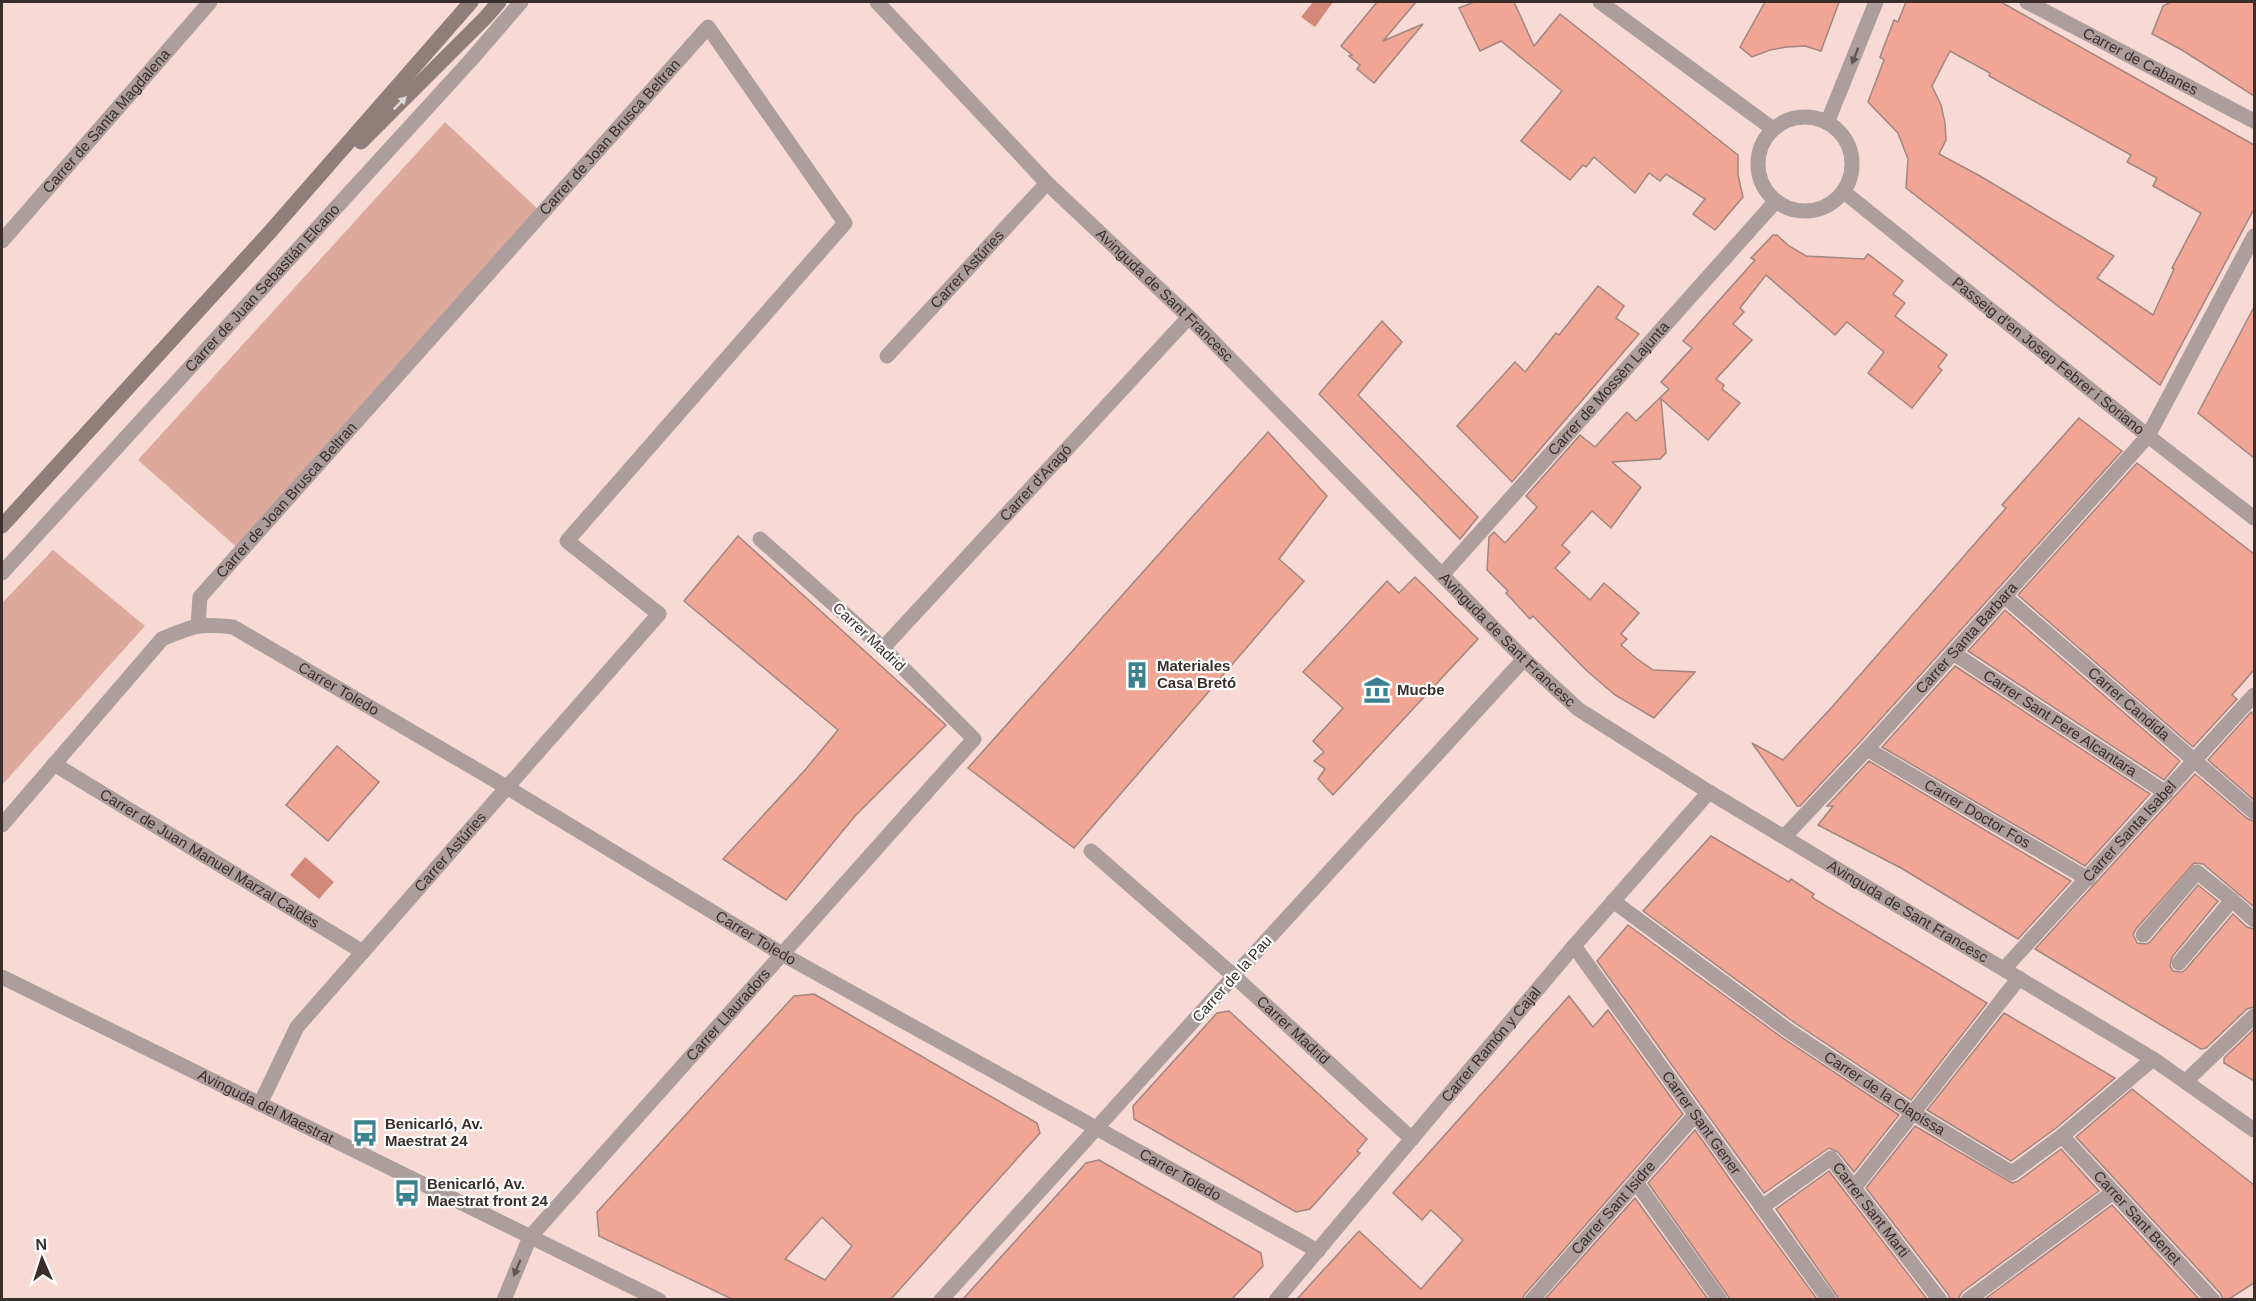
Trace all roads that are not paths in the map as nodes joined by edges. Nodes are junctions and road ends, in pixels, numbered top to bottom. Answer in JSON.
{"nodes":[{"id":1,"x":210,"y":2,"type":"edge"},
{"id":2,"x":471,"y":2,"type":"edge"},
{"id":3,"x":499,"y":2,"type":"edge"},
{"id":4,"x":521,"y":2,"type":"edge"},
{"id":5,"x":878,"y":2,"type":"edge"},
{"id":6,"x":1600,"y":2,"type":"edge"},
{"id":7,"x":1876,"y":2,"type":"edge"},
{"id":8,"x":2027,"y":2,"type":"edge"},
{"id":9,"x":1824,"y":120,"type":"junction"},
{"id":10,"x":2254,"y":121,"type":"edge"},
{"id":11,"x":1773,"y":129,"type":"junction"},
{"id":12,"x":1047,"y":183,"type":"junction"},
{"id":13,"x":1844,"y":192,"type":"junction"},
{"id":14,"x":1775,"y":202,"type":"junction"},
{"id":15,"x":269,"y":233,"type":"junction"},
{"id":16,"x":2254,"y":236,"type":"edge"},
{"id":17,"x":2,"y":241,"type":"edge"},
{"id":18,"x":1189,"y":317,"type":"junction"},
{"id":19,"x":887,"y":356,"type":"dead end"},
{"id":20,"x":2148,"y":436,"type":"junction"},
{"id":21,"x":2254,"y":518,"type":"edge"},
{"id":22,"x":2,"y":526,"type":"edge"},
{"id":23,"x":760,"y":539,"type":"dead end"},
{"id":24,"x":2,"y":573,"type":"edge"},
{"id":25,"x":1442,"y":575,"type":"junction"},
{"id":26,"x":2004,"y":596,"type":"junction"},
{"id":27,"x":659,"y":614,"type":"joint"},
{"id":28,"x":198,"y":625,"type":"junction"},
{"id":29,"x":884,"y":648,"type":"junction"},
{"id":30,"x":1953,"y":653,"type":"junction"},
{"id":31,"x":1524,"y":659,"type":"junction"},
{"id":32,"x":2254,"y":695,"type":"edge"},
{"id":33,"x":974,"y":739,"type":"joint"},
{"id":34,"x":1867,"y":749,"type":"junction"},
{"id":35,"x":2194,"y":761,"type":"junction"},
{"id":36,"x":54,"y":764,"type":"junction"},
{"id":37,"x":508,"y":788,"type":"junction"},
{"id":38,"x":1709,"y":792,"type":"junction"},
{"id":39,"x":2166,"y":793,"type":"junction"},
{"id":40,"x":2254,"y":812,"type":"edge"},
{"id":41,"x":2,"y":825,"type":"edge"},
{"id":42,"x":1784,"y":837,"type":"junction"},
{"id":43,"x":1091,"y":851,"type":"dead end"},
{"id":44,"x":2088,"y":879,"type":"junction"},
{"id":45,"x":2232,"y":900,"type":"junction"},
{"id":46,"x":1613,"y":901,"type":"junction"},
{"id":47,"x":2254,"y":920,"type":"edge"},
{"id":48,"x":2144,"y":935,"type":"dead end"},
{"id":49,"x":1574,"y":946,"type":"junction"},
{"id":50,"x":363,"y":952,"type":"junction"},
{"id":51,"x":782,"y":954,"type":"junction"},
{"id":52,"x":2179,"y":963,"type":"dead end"},
{"id":53,"x":2004,"y":969,"type":"junction"},
{"id":54,"x":1234,"y":976,"type":"junction"},
{"id":55,"x":2,"y":977,"type":"edge"},
{"id":56,"x":2019,"y":978,"type":"junction"},
{"id":57,"x":2254,"y":1016,"type":"edge"},
{"id":58,"x":2152,"y":1059,"type":"junction"},
{"id":59,"x":2186,"y":1081,"type":"junction"},
{"id":60,"x":260,"y":1104,"type":"junction"},
{"id":61,"x":1913,"y":1113,"type":"junction"},
{"id":62,"x":1695,"y":1115,"type":"junction"},
{"id":63,"x":1095,"y":1128,"type":"junction"},
{"id":64,"x":2254,"y":1130,"type":"edge"},
{"id":65,"x":2061,"y":1136,"type":"junction"},
{"id":66,"x":1412,"y":1139,"type":"junction"},
{"id":67,"x":1636,"y":1182,"type":"junction"},
{"id":68,"x":1854,"y":1188,"type":"junction"},
{"id":69,"x":2112,"y":1193,"type":"junction"},
{"id":70,"x":1762,"y":1207,"type":"junction"},
{"id":71,"x":530,"y":1237,"type":"junction"},
{"id":72,"x":1318,"y":1251,"type":"junction"},
{"id":73,"x":504,"y":1299,"type":"edge"},
{"id":74,"x":658,"y":1299,"type":"edge"},
{"id":75,"x":941,"y":1299,"type":"edge"},
{"id":76,"x":1276,"y":1299,"type":"edge"},
{"id":77,"x":1532,"y":1299,"type":"edge"},
{"id":78,"x":1720,"y":1299,"type":"edge"},
{"id":79,"x":1829,"y":1299,"type":"edge"},
{"id":80,"x":1940,"y":1299,"type":"edge"},
{"id":81,"x":1968,"y":1299,"type":"edge"},
{"id":82,"x":2213,"y":1299,"type":"edge"}],
"edges":[{"from":1,"to":17,"type":"street","name":"Carrer de Santa Magdalena"},
{"from":2,"to":15,"type":"main road","name":"Carrer de Juan Sebastián Elcano"},
{"from":15,"to":3,"type":"main road","name":"Carrer de Juan Sebastián Elcano","one_way":true},
{"from":4,"to":24,"type":"street","name":"Carrer de Juan Sebastián Elcano"},
{"from":5,"to":12,"type":"street","name":"Avinguda de Sant Francesc"},
{"from":6,"to":11,"type":"street"},
{"from":7,"to":9,"type":"street","one_way":true},
{"from":8,"to":10,"type":"street","name":"Carrer de Cabanes"},
{"from":9,"to":11,"type":"street"},
{"from":9,"to":13,"type":"street"},
{"from":11,"to":14,"type":"street"},
{"from":12,"to":18,"type":"street","name":"Avinguda de Sant Francesc"},
{"from":12,"to":19,"type":"street","name":"Carrer Astúries"},
{"from":13,"to":14,"type":"street"},
{"from":13,"to":20,"type":"street","name":"Passeig d'en Josep Febrer i Soriano"},
{"from":14,"to":25,"type":"street","name":"Carrer de Mossèn Lajunta"},
{"from":15,"to":22,"type":"main road","name":"Carrer de Juan Sebastián Elcano"},
{"from":16,"to":20,"type":"street","name":"Carrer Santa Barbara"},
{"from":18,"to":25,"type":"street","name":"Avinguda de Sant Francesc"},
{"from":18,"to":29,"type":"street","name":"Carrer d'Aragó"},
{"from":20,"to":21,"type":"street","name":"Passeig d'en Josep Febrer i Soriano"},
{"from":20,"to":26,"type":"street","name":"Carrer Santa Barbara"},
{"from":23,"to":29,"type":"street","name":"Carrer Madrid"},
{"from":25,"to":31,"type":"street","name":"Avinguda de Sant Francesc"},
{"from":26,"to":30,"type":"street","name":"Carrer Santa Barbara"},
{"from":26,"to":35,"type":"street","name":"Carrer Candida"},
{"from":27,"to":28,"type":"street","name":"Carrer de Joan Brusca Beltran"},
{"from":27,"to":37,"type":"street","name":"Carrer Astúries"},
{"from":28,"to":36,"type":"street"},
{"from":28,"to":37,"type":"street","name":"Carrer Toledo"},
{"from":29,"to":33,"type":"street","name":"Carrer Madrid"},
{"from":30,"to":34,"type":"street","name":"Carrer Santa Barbara"},
{"from":30,"to":39,"type":"street","name":"Carrer Sant Pere Alcantara"},
{"from":31,"to":38,"type":"street","name":"Avinguda de Sant Francesc"},
{"from":31,"to":54,"type":"street","name":"Carrer de la Pau"},
{"from":32,"to":35,"type":"street","name":"Carrer Santa Isabel"},
{"from":33,"to":51,"type":"street","name":"Carrer Llauradors"},
{"from":34,"to":42,"type":"street","name":"Carrer Santa Barbara"},
{"from":34,"to":44,"type":"street","name":"Carrer Doctor Fos"},
{"from":35,"to":39,"type":"street","name":"Carrer Santa Isabel"},
{"from":35,"to":40,"type":"street","name":"Carrer Candida"},
{"from":36,"to":41,"type":"street"},
{"from":36,"to":50,"type":"street","name":"Carrer de Juan Manuel Marzal Caldés"},
{"from":37,"to":50,"type":"street","name":"Carrer Astúries"},
{"from":37,"to":51,"type":"street","name":"Carrer Toledo"},
{"from":38,"to":42,"type":"street","name":"Avinguda de Sant Francesc"},
{"from":38,"to":46,"type":"street","name":"Carrer Ramón y Cajal"},
{"from":39,"to":44,"type":"street","name":"Carrer Santa Isabel"},
{"from":42,"to":53,"type":"street","name":"Avinguda de Sant Francesc"},
{"from":43,"to":54,"type":"street","name":"Carrer Madrid"},
{"from":44,"to":53,"type":"street","name":"Carrer Santa Isabel"},
{"from":45,"to":47,"type":"street"},
{"from":45,"to":48,"type":"street"},
{"from":45,"to":52,"type":"street"},
{"from":46,"to":49,"type":"street","name":"Carrer Ramón y Cajal"},
{"from":46,"to":61,"type":"street","name":"Carrer de la Clapissa"},
{"from":49,"to":62,"type":"street","name":"Carrer Sant Gener"},
{"from":49,"to":66,"type":"street","name":"Carrer Ramón y Cajal"},
{"from":50,"to":60,"type":"street","name":"Carrer Astúries"},
{"from":51,"to":63,"type":"street","name":"Carrer Toledo"},
{"from":51,"to":71,"type":"street","name":"Carrer Llauradors"},
{"from":53,"to":56,"type":"street","name":"Avinguda de Sant Francesc"},
{"from":54,"to":63,"type":"street","name":"Carrer de la Pau"},
{"from":54,"to":66,"type":"street","name":"Carrer Madrid"},
{"from":55,"to":60,"type":"street","name":"Avinguda del Maestrat"},
{"from":56,"to":58,"type":"street","name":"Avinguda de Sant Francesc"},
{"from":56,"to":61,"type":"street"},
{"from":57,"to":59,"type":"street"},
{"from":58,"to":59,"type":"street","name":"Avinguda de Sant Francesc"},
{"from":58,"to":65,"type":"street","name":"Carrer de la Clapissa"},
{"from":59,"to":64,"type":"street","name":"Avinguda de Sant Francesc"},
{"from":60,"to":71,"type":"street","name":"Avinguda del Maestrat"},
{"from":61,"to":65,"type":"street","name":"Carrer de la Clapissa"},
{"from":61,"to":68,"type":"street"},
{"from":62,"to":67,"type":"street","name":"Carrer Sant Isidre"},
{"from":62,"to":70,"type":"street","name":"Carrer Sant Gener"},
{"from":63,"to":72,"type":"street","name":"Carrer Toledo"},
{"from":63,"to":75,"type":"street","name":"Carrer de la Pau"},
{"from":65,"to":69,"type":"street","name":"Carrer Sant Benet"},
{"from":66,"to":72,"type":"street","name":"Carrer Ramón y Cajal"},
{"from":67,"to":77,"type":"street","name":"Carrer Sant Isidre"},
{"from":67,"to":78,"type":"street"},
{"from":68,"to":70,"type":"street","name":"Carrer Sant Marti"},
{"from":68,"to":80,"type":"street","name":"Carrer Sant Marti"},
{"from":69,"to":81,"type":"street"},
{"from":69,"to":82,"type":"street","name":"Carrer Sant Benet"},
{"from":70,"to":79,"type":"street","name":"Carrer Sant Gener"},
{"from":71,"to":73,"type":"street","name":"Carrer Llauradors","one_way":true},
{"from":71,"to":74,"type":"street","name":"Avinguda del Maestrat"},
{"from":72,"to":76,"type":"street","name":"Carrer Ramón y Cajal"}]}
